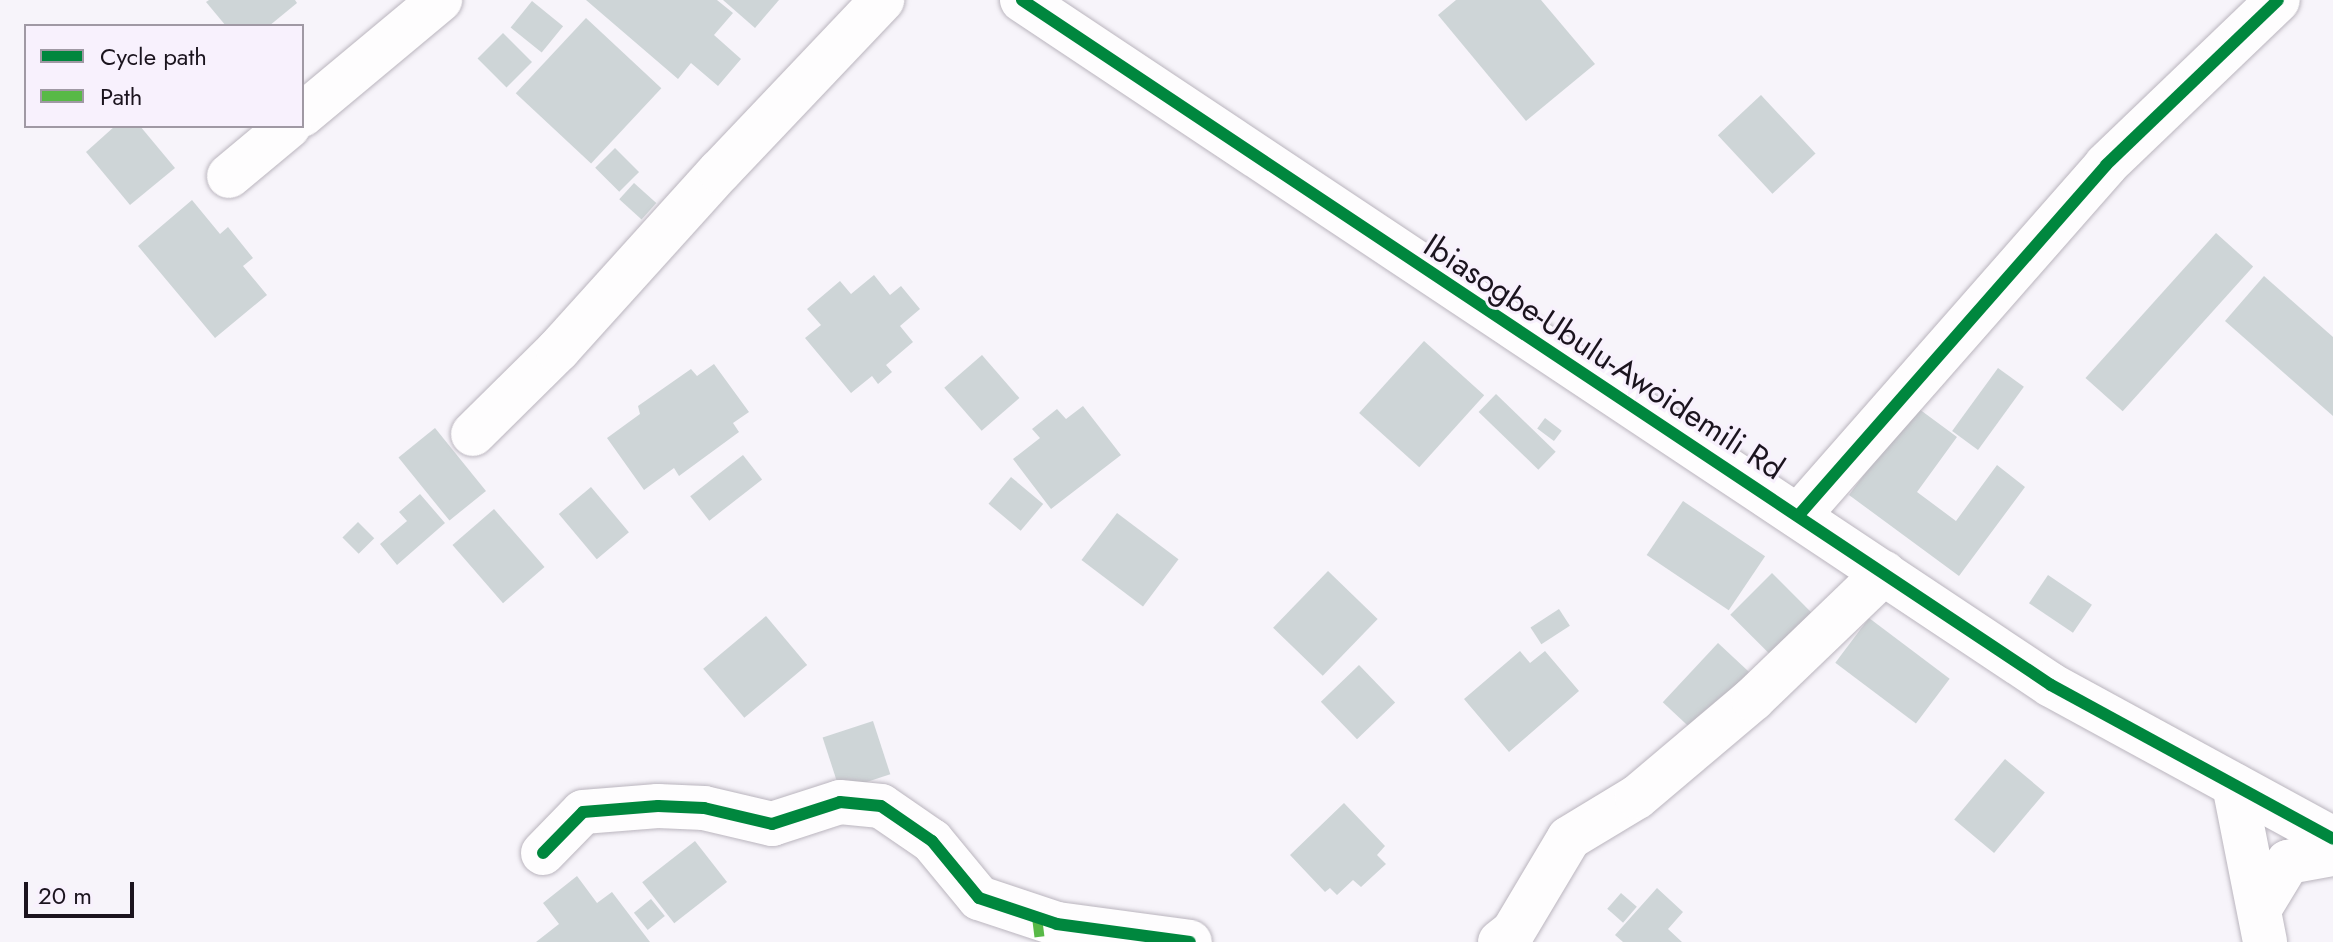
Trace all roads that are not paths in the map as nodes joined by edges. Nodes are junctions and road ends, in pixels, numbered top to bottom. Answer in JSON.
{"nodes":[{"id":1,"x":440,"y":0,"type":"edge"},
{"id":2,"x":882,"y":0,"type":"edge"},
{"id":3,"x":1022,"y":0,"type":"edge"},
{"id":4,"x":2278,"y":0,"type":"edge"},
{"id":5,"x":304,"y":113,"type":"edge"},
{"id":6,"x":287,"y":128,"type":"edge"},
{"id":7,"x":229,"y":176,"type":"dead end"},
{"id":8,"x":473,"y":434,"type":"dead end"},
{"id":9,"x":1798,"y":516,"type":"junction"},
{"id":10,"x":1884,"y":573,"type":"junction"},
{"id":11,"x":2234,"y":785,"type":"junction"},
{"id":12,"x":2333,"y":839,"type":"edge"},
{"id":13,"x":543,"y":853,"type":"dead end"},
{"id":14,"x":2333,"y":854,"type":"edge"},
{"id":15,"x":2262,"y":925,"type":"edge"},
{"id":16,"x":1190,"y":942,"type":"edge"},
{"id":17,"x":1500,"y":942,"type":"edge"}],
"edges":[{"from":1,"to":5,"type":"street"},
{"from":2,"to":8,"type":"street"},
{"from":3,"to":9,"type":"street","name":"Ibiasogbe-Ubulu-Awoidemili Rd"},
{"from":4,"to":9,"type":"street"},
{"from":6,"to":7,"type":"street"},
{"from":9,"to":10,"type":"street","name":"Ibiasogbe-Ubulu-Awoidemili Rd"},
{"from":10,"to":11,"type":"street","name":"Ibiasogbe-Ubulu-Awoidemili Rd"},
{"from":10,"to":17,"type":"street"},
{"from":11,"to":12,"type":"street","name":"Ibiasogbe-Ubulu-Awoidemili Rd"},
{"from":11,"to":15,"type":"street"},
{"from":13,"to":16,"type":"street"},
{"from":14,"to":15,"type":"street"}]}
